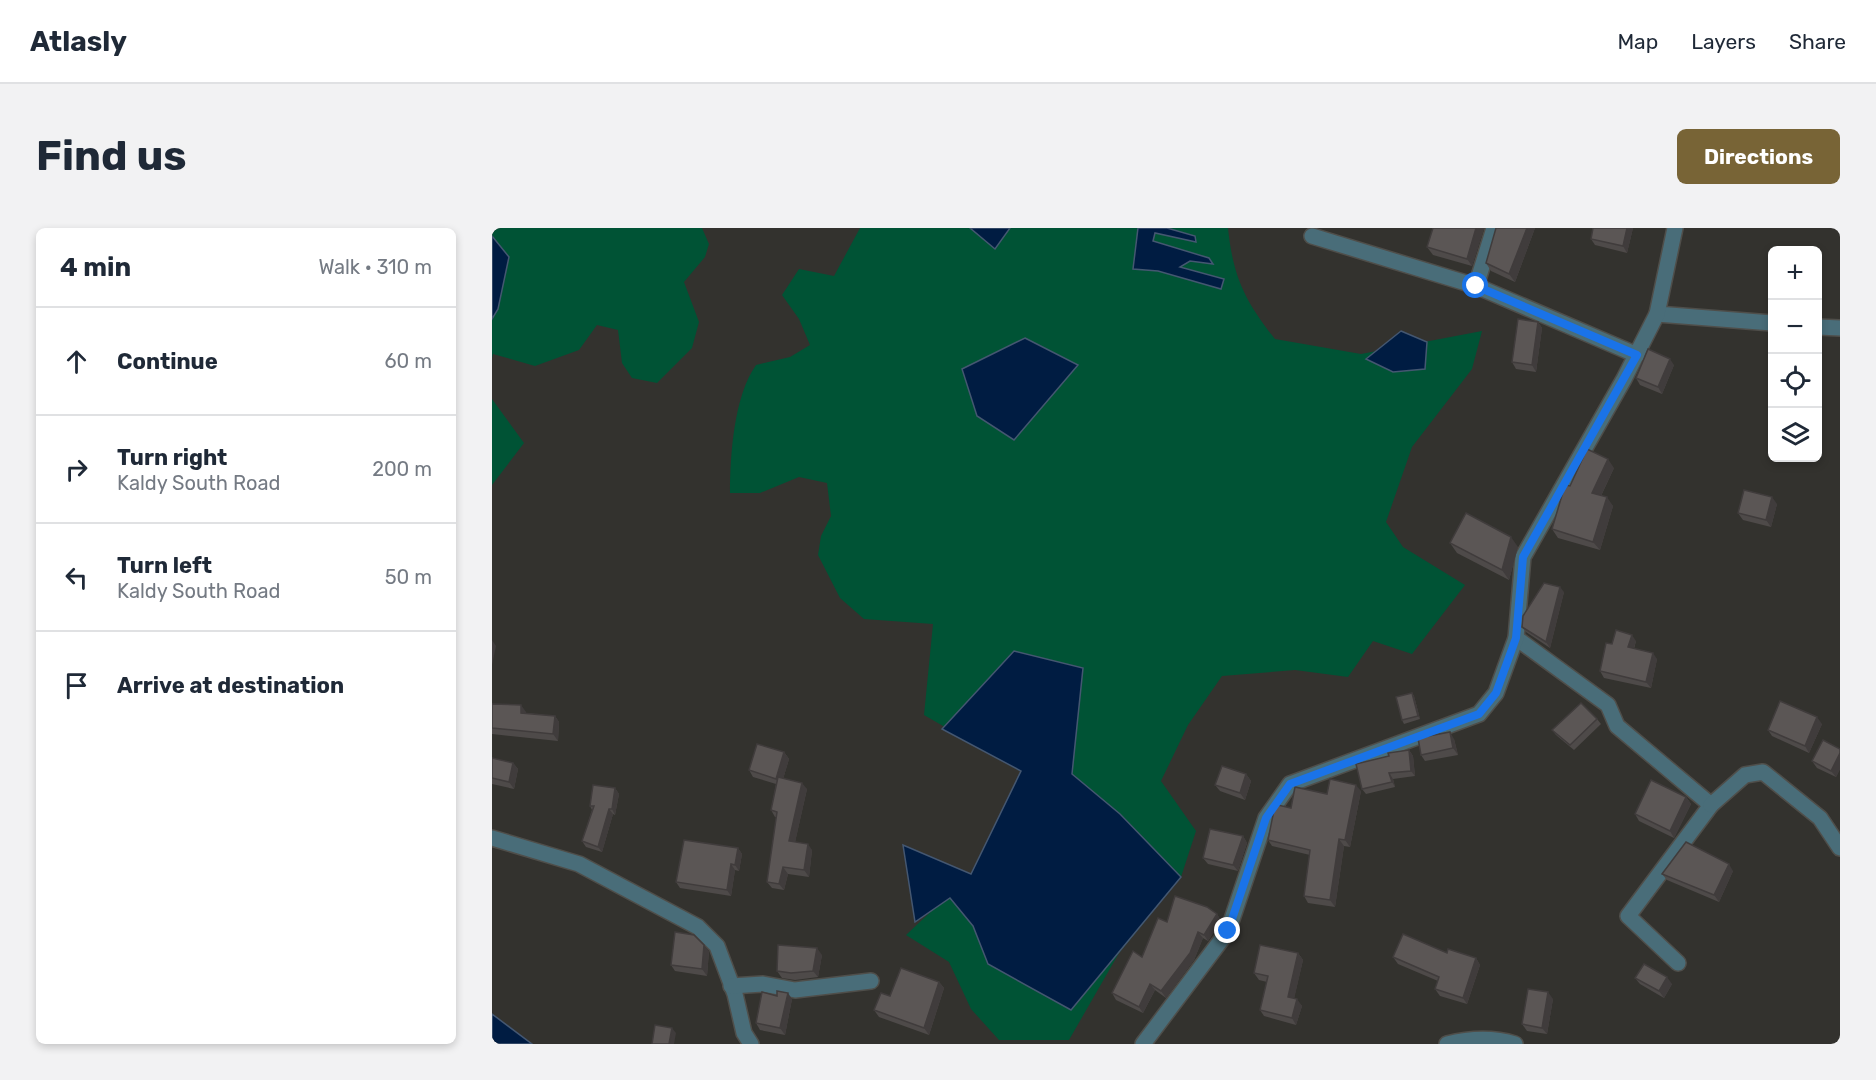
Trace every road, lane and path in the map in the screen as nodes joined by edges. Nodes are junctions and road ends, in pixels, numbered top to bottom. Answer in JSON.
{"nodes":[{"id":1,"x":1494,"y":228,"type":"edge"},
{"id":2,"x":1676,"y":228,"type":"edge"},
{"id":3,"x":1312,"y":236,"type":"dead end"},
{"id":4,"x":1476,"y":286,"type":"junction"},
{"id":5,"x":1657,"y":314,"type":"junction"},
{"id":6,"x":1768,"y":323,"type":"edge"},
{"id":7,"x":1822,"y":327,"type":"edge"},
{"id":8,"x":1840,"y":328,"type":"edge"},
{"id":9,"x":1637,"y":355,"type":"junction"},
{"id":10,"x":1516,"y":638,"type":"junction"},
{"id":11,"x":1711,"y":805,"type":"junction"},
{"id":12,"x":492,"y":838,"type":"edge"},
{"id":13,"x":1840,"y":848,"type":"edge"},
{"id":14,"x":1678,"y":963,"type":"dead end"},
{"id":15,"x":871,"y":981,"type":"dead end"},
{"id":16,"x":731,"y":986,"type":"junction"},
{"id":17,"x":751,"y":1044,"type":"edge"},
{"id":18,"x":1143,"y":1044,"type":"edge"},
{"id":19,"x":1447,"y":1044,"type":"edge"},
{"id":20,"x":1515,"y":1044,"type":"edge"}],
"edges":[{"from":1,"to":4,"type":"street"},
{"from":2,"to":5,"type":"street"},
{"from":3,"to":4,"type":"street"},
{"from":4,"to":9,"type":"street"},
{"from":5,"to":6,"type":"street"},
{"from":5,"to":9,"type":"street"},
{"from":7,"to":8,"type":"street"},
{"from":9,"to":10,"type":"street"},
{"from":10,"to":11,"type":"street"},
{"from":10,"to":18,"type":"street"},
{"from":11,"to":13,"type":"street"},
{"from":11,"to":14,"type":"street"},
{"from":12,"to":16,"type":"street"},
{"from":15,"to":16,"type":"street"},
{"from":16,"to":17,"type":"street"},
{"from":19,"to":20,"type":"street"}]}
